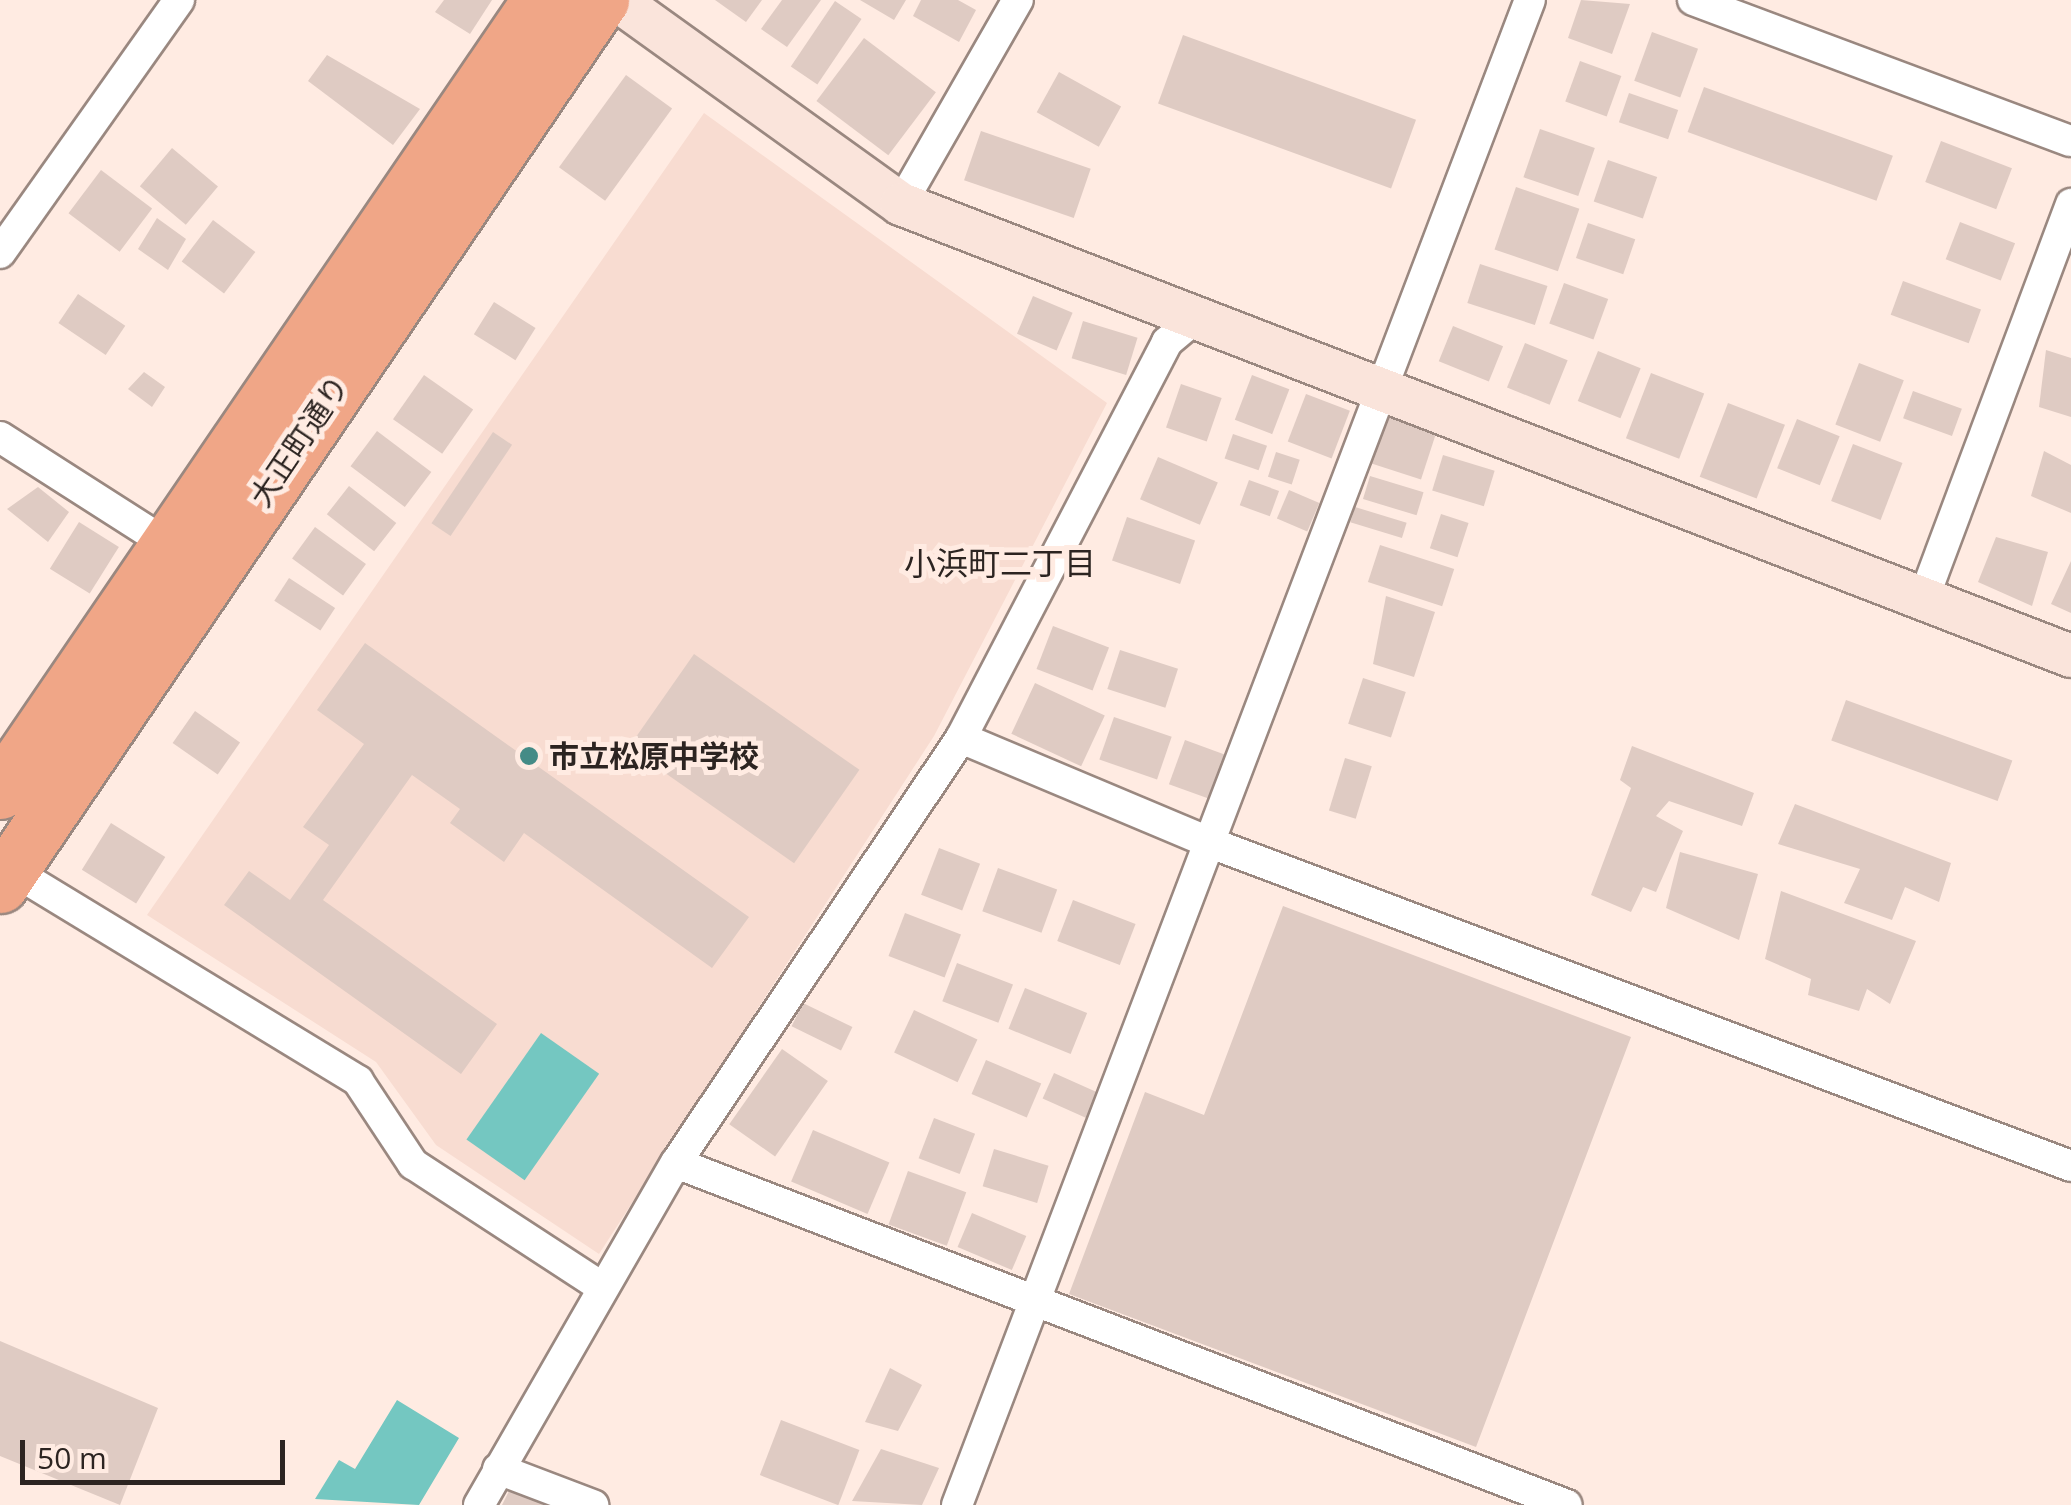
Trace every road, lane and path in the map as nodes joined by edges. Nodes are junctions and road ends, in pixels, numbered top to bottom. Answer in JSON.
{"nodes":[{"id":1,"x":179,"y":0,"type":"edge"},
{"id":2,"x":540,"y":0,"type":"edge"},
{"id":3,"x":602,"y":0,"type":"edge"},
{"id":4,"x":616,"y":0,"type":"edge"},
{"id":5,"x":1018,"y":0,"type":"edge"},
{"id":6,"x":1530,"y":0,"type":"edge"},
{"id":7,"x":1694,"y":0,"type":"edge"},
{"id":8,"x":2071,"y":142,"type":"edge"},
{"id":9,"x":901,"y":204,"type":"junction"},
{"id":10,"x":2071,"y":204,"type":"edge"},
{"id":11,"x":0,"y":254,"type":"edge"},
{"id":12,"x":1194,"y":319,"type":"junction"},
{"id":13,"x":1379,"y":386,"type":"junction"},
{"id":14,"x":0,"y":437,"type":"edge"},
{"id":15,"x":168,"y":544,"type":"junction"},
{"id":16,"x":1923,"y":600,"type":"junction"},
{"id":17,"x":2071,"y":656,"type":"edge"},
{"id":18,"x":960,"y":738,"type":"junction"},
{"id":19,"x":0,"y":791,"type":"edge"},
{"id":20,"x":1208,"y":842,"type":"junction"},
{"id":21,"x":4,"y":873,"type":"edge"},
{"id":22,"x":676,"y":1163,"type":"junction"},
{"id":23,"x":2071,"y":1166,"type":"edge"},
{"id":24,"x":600,"y":1286,"type":"junction"},
{"id":25,"x":1038,"y":1304,"type":"junction"},
{"id":26,"x":498,"y":1469,"type":"junction"},
{"id":27,"x":479,"y":1505,"type":"edge"},
{"id":28,"x":593,"y":1505,"type":"edge"},
{"id":29,"x":958,"y":1505,"type":"edge"},
{"id":30,"x":1567,"y":1505,"type":"edge"}],
"edges":[{"from":1,"to":11,"type":"street"},
{"from":2,"to":15,"type":"highway","name":"大正町通り"},
{"from":3,"to":21,"type":"highway","name":"大正町通り"},
{"from":4,"to":9,"type":"street"},
{"from":5,"to":9,"type":"street"},
{"from":6,"to":13,"type":"street"},
{"from":7,"to":8,"type":"street"},
{"from":9,"to":12,"type":"street"},
{"from":10,"to":16,"type":"street"},
{"from":12,"to":13,"type":"street"},
{"from":12,"to":18,"type":"street"},
{"from":13,"to":16,"type":"street"},
{"from":13,"to":20,"type":"street"},
{"from":14,"to":15,"type":"street"},
{"from":15,"to":19,"type":"highway","name":"大正町通り"},
{"from":16,"to":17,"type":"street"},
{"from":18,"to":20,"type":"street"},
{"from":18,"to":22,"type":"street"},
{"from":20,"to":23,"type":"street"},
{"from":20,"to":25,"type":"street"},
{"from":21,"to":24,"type":"street"},
{"from":22,"to":24,"type":"street"},
{"from":22,"to":25,"type":"street"},
{"from":24,"to":26,"type":"street"},
{"from":25,"to":29,"type":"street"},
{"from":25,"to":30,"type":"street"},
{"from":26,"to":27,"type":"street"},
{"from":26,"to":28,"type":"street"}]}
